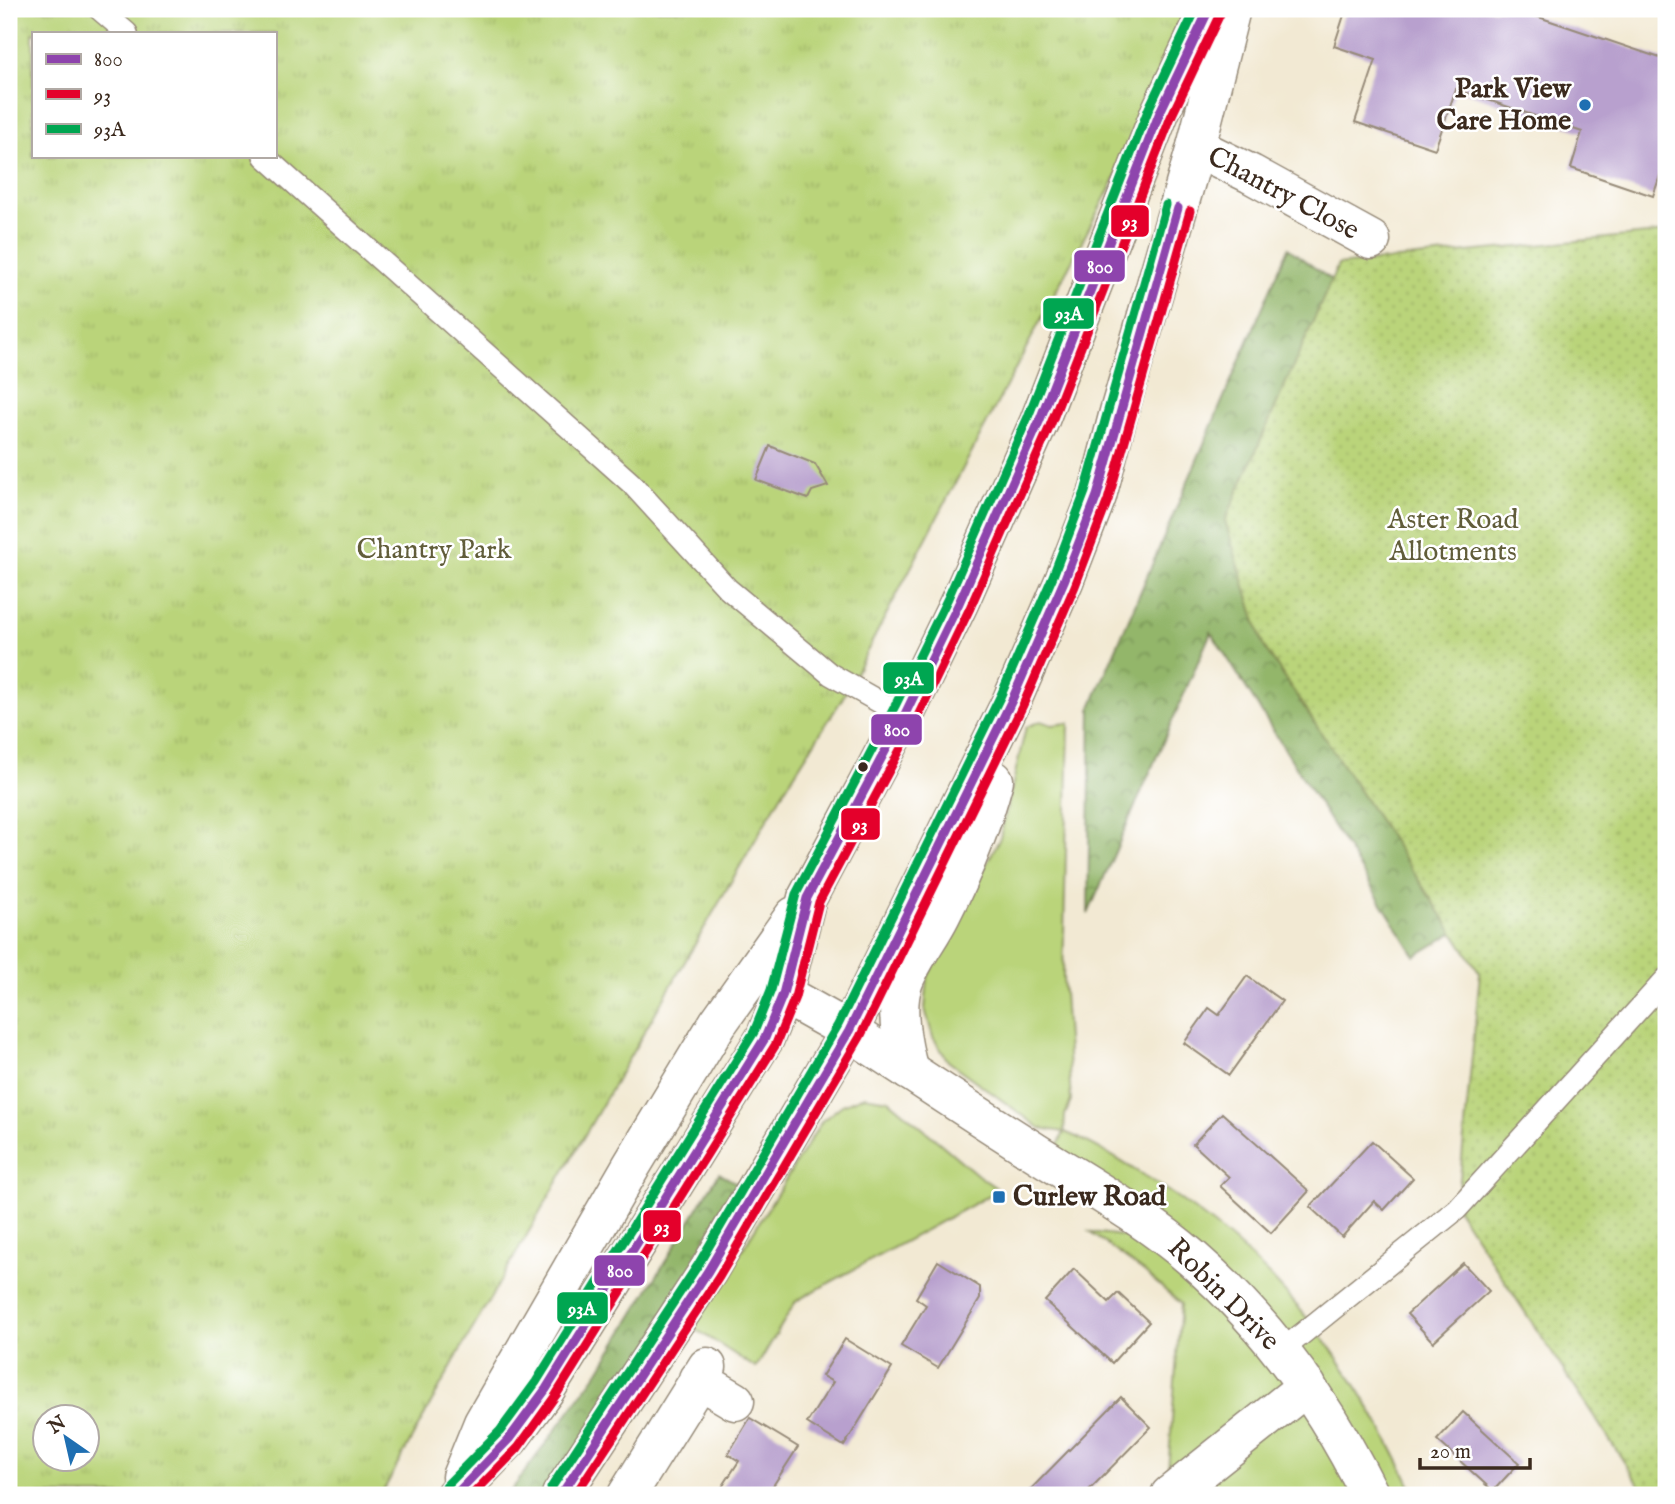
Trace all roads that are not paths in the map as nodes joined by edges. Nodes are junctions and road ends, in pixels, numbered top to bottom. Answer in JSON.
{"nodes":[{"id":1,"x":99,"y":9,"type":"edge"},
{"id":2,"x":1209,"y":9,"type":"edge"},
{"id":3,"x":1231,"y":9,"type":"edge"},
{"id":4,"x":126,"y":32,"type":"edge"},
{"id":5,"x":1196,"y":147,"type":"junction"},
{"id":6,"x":266,"y":158,"type":"edge"},
{"id":7,"x":1371,"y":240,"type":"dead end"},
{"id":8,"x":906,"y":712,"type":"junction"},
{"id":9,"x":1003,"y":719,"type":"junction"},
{"id":10,"x":807,"y":898,"type":"junction"},
{"id":11,"x":1666,"y":979,"type":"edge"},
{"id":12,"x":783,"y":994,"type":"junction"},
{"id":13,"x":849,"y":1031,"type":"junction"},
{"id":14,"x":909,"y":1071,"type":"junction"},
{"id":15,"x":1281,"y":1351,"type":"junction"},
{"id":16,"x":1307,"y":1386,"type":"junction"},
{"id":17,"x":735,"y":1401,"type":"dead end"},
{"id":18,"x":454,"y":1495,"type":"edge"},
{"id":19,"x":561,"y":1495,"type":"edge"},
{"id":20,"x":627,"y":1495,"type":"edge"},
{"id":21,"x":1170,"y":1495,"type":"edge"},
{"id":22,"x":1370,"y":1495,"type":"edge"}],
"edges":[{"from":1,"to":4,"type":"lane"},
{"from":2,"to":8,"type":"main road"},
{"from":3,"to":5,"type":"main road"},
{"from":5,"to":7,"type":"main road","name":"Chantry Close"},
{"from":5,"to":9,"type":"main road"},
{"from":6,"to":8,"type":"lane"},
{"from":8,"to":10,"type":"main road"},
{"from":9,"to":13,"type":"main road"},
{"from":9,"to":14,"type":"main road"},
{"from":10,"to":12,"type":"main road"},
{"from":10,"to":18,"type":"main road"},
{"from":11,"to":15,"type":"lane"},
{"from":12,"to":13,"type":"main road","name":"Robin Drive"},
{"from":12,"to":18,"type":"main road"},
{"from":13,"to":14,"type":"main road","name":"Robin Drive"},
{"from":13,"to":19,"type":"main road"},
{"from":14,"to":15,"type":"main road","name":"Robin Drive"},
{"from":15,"to":16,"type":"main road","name":"Robin Drive"},
{"from":16,"to":21,"type":"main road"},
{"from":16,"to":22,"type":"main road","name":"Robin Drive"},
{"from":17,"to":20,"type":"main road"}]}
